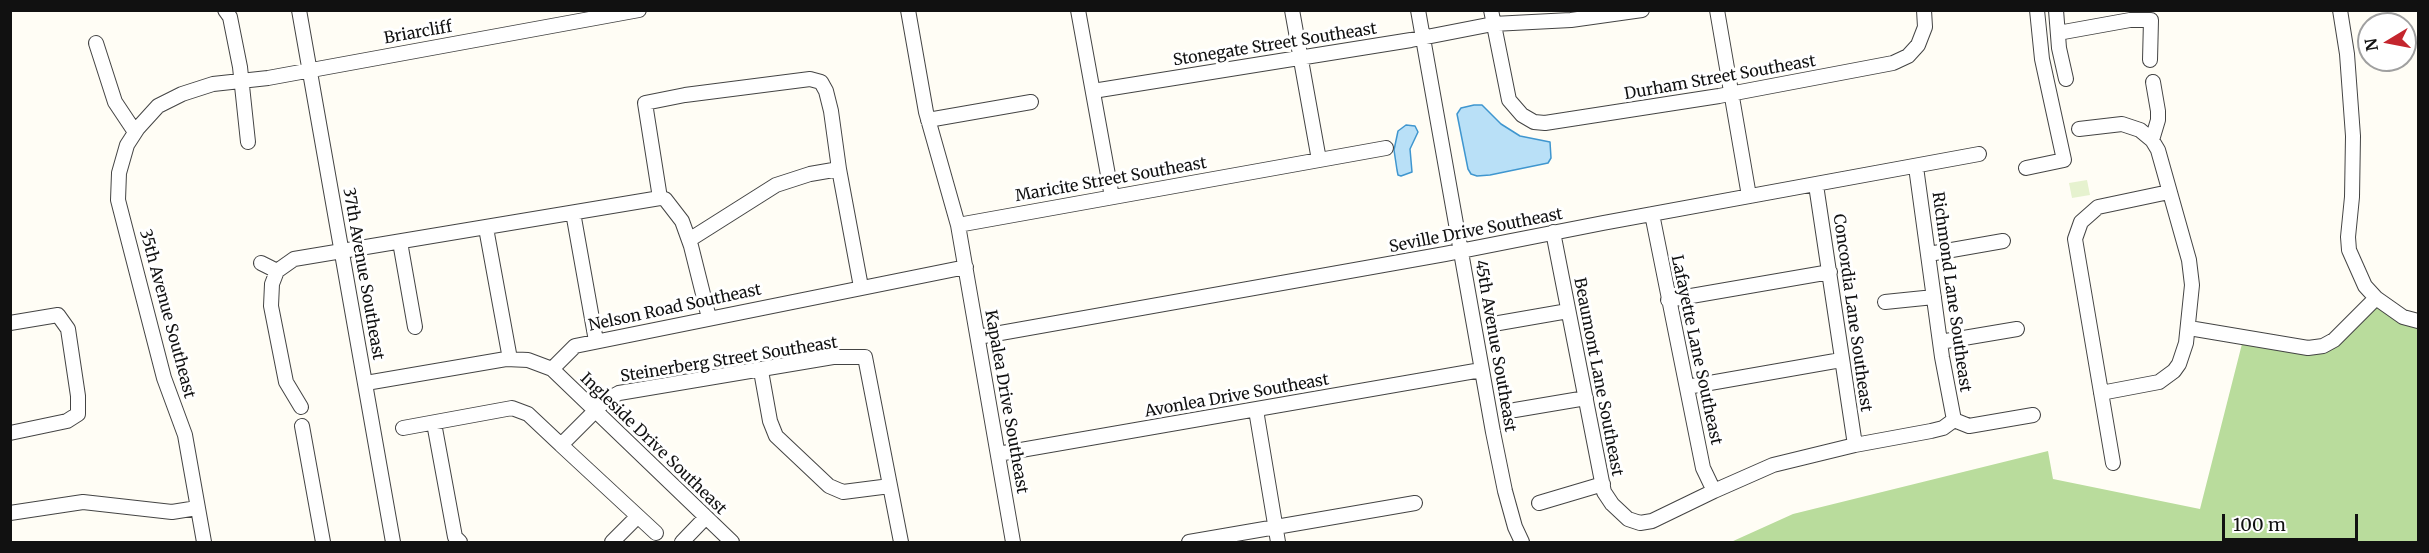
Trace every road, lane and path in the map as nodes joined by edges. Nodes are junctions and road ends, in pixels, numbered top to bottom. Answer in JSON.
{"nodes":[{"id":1,"x":225,"y":10,"type":"edge"},
{"id":2,"x":299,"y":10,"type":"edge"},
{"id":3,"x":908,"y":10,"type":"edge"},
{"id":4,"x":1078,"y":10,"type":"edge"},
{"id":5,"x":1292,"y":10,"type":"edge"},
{"id":6,"x":1418,"y":10,"type":"edge"},
{"id":7,"x":1642,"y":10,"type":"edge"},
{"id":8,"x":1717,"y":10,"type":"edge"},
{"id":9,"x":1924,"y":10,"type":"edge"},
{"id":10,"x":2037,"y":10,"type":"edge"},
{"id":11,"x":2056,"y":10,"type":"edge"},
{"id":12,"x":2340,"y":10,"type":"edge"},
{"id":13,"x":630,"y":11,"type":"edge"},
{"id":14,"x":2151,"y":15,"type":"edge"},
{"id":15,"x":1492,"y":17,"type":"edge"},
{"id":16,"x":2058,"y":33,"type":"junction"},
{"id":17,"x":1423,"y":38,"type":"junction"},
{"id":18,"x":96,"y":44,"type":"dead end"},
{"id":19,"x":2059,"y":48,"type":"junction"},
{"id":20,"x":2041,"y":50,"type":"junction"},
{"id":21,"x":1300,"y":58,"type":"junction"},
{"id":22,"x":2150,"y":60,"type":"dead end"},
{"id":23,"x":310,"y":69,"type":"junction"},
{"id":24,"x":2066,"y":79,"type":"dead end"},
{"id":25,"x":241,"y":80,"type":"junction"},
{"id":26,"x":2153,"y":82,"type":"dead end"},
{"id":27,"x":1093,"y":91,"type":"junction"},
{"id":28,"x":1732,"y":94,"type":"junction"},
{"id":29,"x":1030,"y":102,"type":"dead end"},
{"id":30,"x":927,"y":116,"type":"junction"},
{"id":31,"x":2079,"y":129,"type":"dead end"},
{"id":32,"x":135,"y":132,"type":"junction"},
{"id":33,"x":2152,"y":140,"type":"junction"},
{"id":34,"x":248,"y":142,"type":"dead end"},
{"id":35,"x":1386,"y":148,"type":"dead end"},
{"id":36,"x":1979,"y":154,"type":"dead end"},
{"id":37,"x":1319,"y":160,"type":"junction"},
{"id":38,"x":1916,"y":167,"type":"junction"},
{"id":39,"x":2026,"y":168,"type":"dead end"},
{"id":40,"x":839,"y":169,"type":"junction"},
{"id":41,"x":1816,"y":185,"type":"junction"},
{"id":42,"x":2169,"y":192,"type":"junction"},
{"id":43,"x":1749,"y":196,"type":"junction"},
{"id":44,"x":1112,"y":197,"type":"junction"},
{"id":45,"x":660,"y":198,"type":"junction"},
{"id":46,"x":570,"y":213,"type":"junction"},
{"id":47,"x":1652,"y":214,"type":"junction"},
{"id":48,"x":958,"y":225,"type":"junction"},
{"id":49,"x":486,"y":228,"type":"junction"},
{"id":50,"x":1552,"y":232,"type":"junction"},
{"id":51,"x":688,"y":240,"type":"junction"},
{"id":52,"x":2003,"y":241,"type":"dead end"},
{"id":53,"x":400,"y":242,"type":"junction"},
{"id":54,"x":342,"y":251,"type":"junction"},
{"id":55,"x":1462,"y":251,"type":"junction"},
{"id":56,"x":1929,"y":254,"type":"junction"},
{"id":57,"x":261,"y":262,"type":"dead end"},
{"id":58,"x":966,"y":267,"type":"junction"},
{"id":59,"x":277,"y":272,"type":"junction"},
{"id":60,"x":1830,"y":272,"type":"junction"},
{"id":61,"x":861,"y":287,"type":"junction"},
{"id":62,"x":1934,"y":297,"type":"junction"},
{"id":63,"x":2376,"y":298,"type":"junction"},
{"id":64,"x":1668,"y":300,"type":"junction"},
{"id":65,"x":1885,"y":302,"type":"dead end"},
{"id":66,"x":1568,"y":311,"type":"junction"},
{"id":67,"x":709,"y":318,"type":"junction"},
{"id":68,"x":2418,"y":321,"type":"edge"},
{"id":69,"x":10,"y":323,"type":"edge"},
{"id":70,"x":1498,"y":323,"type":"dead end"},
{"id":71,"x":416,"y":327,"type":"dead end"},
{"id":72,"x":2189,"y":328,"type":"junction"},
{"id":73,"x":2017,"y":329,"type":"dead end"},
{"id":74,"x":978,"y":337,"type":"junction"},
{"id":75,"x":596,"y":342,"type":"junction"},
{"id":76,"x":1940,"y":342,"type":"junction"},
{"id":77,"x":510,"y":359,"type":"junction"},
{"id":78,"x":1841,"y":360,"type":"junction"},
{"id":79,"x":552,"y":369,"type":"junction"},
{"id":80,"x":1481,"y":369,"type":"junction"},
{"id":81,"x":761,"y":370,"type":"junction"},
{"id":82,"x":366,"y":383,"type":"junction"},
{"id":83,"x":1687,"y":387,"type":"junction"},
{"id":84,"x":2101,"y":393,"type":"junction"},
{"id":85,"x":1586,"y":398,"type":"junction"},
{"id":86,"x":301,"y":407,"type":"dead end"},
{"id":87,"x":1256,"y":410,"type":"junction"},
{"id":88,"x":1515,"y":410,"type":"dead end"},
{"id":89,"x":596,"y":412,"type":"junction"},
{"id":90,"x":2033,"y":415,"type":"dead end"},
{"id":91,"x":1954,"y":420,"type":"junction"},
{"id":92,"x":434,"y":423,"type":"junction"},
{"id":93,"x":302,"y":426,"type":"dead end"},
{"id":94,"x":403,"y":428,"type":"dead end"},
{"id":95,"x":10,"y":433,"type":"edge"},
{"id":96,"x":561,"y":445,"type":"junction"},
{"id":97,"x":1855,"y":445,"type":"junction"},
{"id":98,"x":998,"y":454,"type":"junction"},
{"id":99,"x":2113,"y":463,"type":"dead end"},
{"id":100,"x":1603,"y":484,"type":"junction"},
{"id":101,"x":890,"y":486,"type":"junction"},
{"id":102,"x":1714,"y":490,"type":"junction"},
{"id":103,"x":1416,"y":503,"type":"dead end"},
{"id":104,"x":1539,"y":503,"type":"dead end"},
{"id":105,"x":197,"y":508,"type":"junction"},
{"id":106,"x":10,"y":513,"type":"edge"},
{"id":107,"x":637,"y":517,"type":"junction"},
{"id":108,"x":706,"y":518,"type":"junction"},
{"id":109,"x":1276,"y":527,"type":"junction"},
{"id":110,"x":656,"y":533,"type":"dead end"},
{"id":111,"x":204,"y":543,"type":"edge"},
{"id":112,"x":323,"y":543,"type":"edge"},
{"id":113,"x":393,"y":543,"type":"edge"},
{"id":114,"x":460,"y":543,"type":"edge"},
{"id":115,"x":612,"y":543,"type":"edge"},
{"id":116,"x":682,"y":543,"type":"edge"},
{"id":117,"x":732,"y":543,"type":"edge"},
{"id":118,"x":901,"y":543,"type":"edge"},
{"id":119,"x":1013,"y":543,"type":"edge"},
{"id":120,"x":1189,"y":543,"type":"edge"},
{"id":121,"x":1278,"y":543,"type":"edge"},
{"id":122,"x":1522,"y":543,"type":"edge"}],
"edges":[{"from":1,"to":25,"type":"street"},
{"from":2,"to":23,"type":"street","name":"37th Avenue Southeast"},
{"from":3,"to":30,"type":"street"},
{"from":4,"to":27,"type":"street"},
{"from":5,"to":21,"type":"street"},
{"from":6,"to":17,"type":"street","name":"45th Avenue Southeast"},
{"from":7,"to":15,"type":"street","name":"Stonegate Street Southeast"},
{"from":8,"to":28,"type":"street"},
{"from":9,"to":28,"type":"street","name":"Durham Street Southeast"},
{"from":10,"to":20,"type":"street"},
{"from":11,"to":16,"type":"street"},
{"from":12,"to":63,"type":"street"},
{"from":13,"to":23,"type":"street","name":"Briarcliff"},
{"from":14,"to":16,"type":"street"},
{"from":14,"to":22,"type":"street"},
{"from":15,"to":17,"type":"street","name":"Stonegate Street Southeast"},
{"from":15,"to":28,"type":"street","name":"Durham Street Southeast"},
{"from":16,"to":19,"type":"street"},
{"from":17,"to":21,"type":"street","name":"Stonegate Street Southeast"},
{"from":17,"to":55,"type":"street","name":"45th Avenue Southeast"},
{"from":18,"to":32,"type":"street"},
{"from":19,"to":20,"type":"street"},
{"from":19,"to":24,"type":"street"},
{"from":20,"to":39,"type":"street"},
{"from":21,"to":27,"type":"street","name":"Stonegate Street Southeast"},
{"from":21,"to":37,"type":"street"},
{"from":23,"to":25,"type":"street","name":"Briarcliff"},
{"from":23,"to":54,"type":"street","name":"37th Avenue Southeast"},
{"from":25,"to":32,"type":"street","name":"35th Avenue Southeast"},
{"from":25,"to":34,"type":"street"},
{"from":26,"to":33,"type":"street"},
{"from":27,"to":44,"type":"street"},
{"from":28,"to":43,"type":"street"},
{"from":29,"to":30,"type":"street"},
{"from":30,"to":48,"type":"street"},
{"from":31,"to":33,"type":"street"},
{"from":32,"to":105,"type":"street","name":"35th Avenue Southeast"},
{"from":33,"to":42,"type":"street"},
{"from":35,"to":37,"type":"street","name":"Maricite Street Southeast"},
{"from":36,"to":38,"type":"street","name":"Seville Drive Southeast"},
{"from":37,"to":44,"type":"street","name":"Maricite Street Southeast"},
{"from":38,"to":41,"type":"street","name":"Seville Drive Southeast"},
{"from":38,"to":56,"type":"street","name":"Richmond Lane Southeast"},
{"from":40,"to":45,"type":"street"},
{"from":40,"to":51,"type":"street"},
{"from":40,"to":61,"type":"street"},
{"from":41,"to":43,"type":"street","name":"Seville Drive Southeast"},
{"from":41,"to":60,"type":"street","name":"Concordia Lane Southeast"},
{"from":42,"to":72,"type":"street"},
{"from":42,"to":84,"type":"street"},
{"from":43,"to":47,"type":"street","name":"Seville Drive Southeast"},
{"from":44,"to":48,"type":"street","name":"Maricite Street Southeast"},
{"from":45,"to":46,"type":"street"},
{"from":45,"to":51,"type":"street"},
{"from":46,"to":49,"type":"street"},
{"from":46,"to":75,"type":"street"},
{"from":47,"to":50,"type":"street","name":"Seville Drive Southeast"},
{"from":47,"to":64,"type":"street","name":"Lafayette Lane Southeast"},
{"from":48,"to":58,"type":"street","name":"Kapalea Drive Southeast"},
{"from":49,"to":53,"type":"street"},
{"from":49,"to":77,"type":"street"},
{"from":50,"to":55,"type":"street","name":"Seville Drive Southeast"},
{"from":50,"to":66,"type":"street","name":"Beaumont Lane Southeast"},
{"from":51,"to":67,"type":"street"},
{"from":52,"to":56,"type":"street"},
{"from":53,"to":54,"type":"street"},
{"from":53,"to":71,"type":"street"},
{"from":54,"to":59,"type":"street"},
{"from":54,"to":82,"type":"street","name":"37th Avenue Southeast"},
{"from":55,"to":74,"type":"street","name":"Seville Drive Southeast"},
{"from":55,"to":80,"type":"street","name":"45th Avenue Southeast"},
{"from":56,"to":62,"type":"street","name":"Richmond Lane Southeast"},
{"from":57,"to":59,"type":"street"},
{"from":58,"to":61,"type":"street","name":"Nelson Road Southeast"},
{"from":58,"to":74,"type":"street","name":"Kapalea Drive Southeast"},
{"from":59,"to":86,"type":"street"},
{"from":60,"to":64,"type":"street"},
{"from":60,"to":78,"type":"street","name":"Concordia Lane Southeast"},
{"from":61,"to":67,"type":"street","name":"Nelson Road Southeast"},
{"from":62,"to":65,"type":"street"},
{"from":62,"to":76,"type":"street","name":"Richmond Lane Southeast"},
{"from":63,"to":68,"type":"street"},
{"from":63,"to":72,"type":"street"},
{"from":64,"to":83,"type":"street","name":"Lafayette Lane Southeast"},
{"from":66,"to":70,"type":"street"},
{"from":66,"to":85,"type":"street","name":"Beaumont Lane Southeast"},
{"from":67,"to":75,"type":"street","name":"Nelson Road Southeast"},
{"from":69,"to":95,"type":"street"},
{"from":72,"to":84,"type":"street"},
{"from":73,"to":76,"type":"street"},
{"from":74,"to":98,"type":"street","name":"Kapalea Drive Southeast"},
{"from":75,"to":79,"type":"street","name":"Nelson Road Southeast"},
{"from":76,"to":91,"type":"street","name":"Richmond Lane Southeast"},
{"from":77,"to":79,"type":"street"},
{"from":77,"to":82,"type":"street"},
{"from":78,"to":83,"type":"street"},
{"from":78,"to":97,"type":"street","name":"Concordia Lane Southeast"},
{"from":79,"to":89,"type":"street","name":"Ingleside Drive Southeast"},
{"from":80,"to":87,"type":"street","name":"Avonlea Drive Southeast"},
{"from":80,"to":122,"type":"street","name":"45th Avenue Southeast"},
{"from":81,"to":89,"type":"street","name":"Steinerberg Street Southeast"},
{"from":81,"to":101,"type":"street"},
{"from":81,"to":101,"type":"street","name":"Steinerberg Street Southeast"},
{"from":82,"to":113,"type":"street","name":"37th Avenue Southeast"},
{"from":83,"to":102,"type":"street","name":"Lafayette Lane Southeast"},
{"from":84,"to":99,"type":"street"},
{"from":85,"to":88,"type":"street"},
{"from":85,"to":100,"type":"street","name":"Beaumont Lane Southeast"},
{"from":87,"to":98,"type":"street","name":"Avonlea Drive Southeast"},
{"from":87,"to":109,"type":"street"},
{"from":89,"to":96,"type":"street","name":"Steinerberg Street Southeast"},
{"from":89,"to":108,"type":"street","name":"Ingleside Drive Southeast"},
{"from":90,"to":91,"type":"street"},
{"from":91,"to":97,"type":"street"},
{"from":92,"to":94,"type":"street"},
{"from":92,"to":96,"type":"street"},
{"from":92,"to":114,"type":"street"},
{"from":93,"to":112,"type":"street"},
{"from":96,"to":107,"type":"street"},
{"from":97,"to":102,"type":"street"},
{"from":98,"to":119,"type":"street","name":"Kapalea Drive Southeast"},
{"from":100,"to":102,"type":"street","name":"Beaumont Lane Southeast"},
{"from":100,"to":104,"type":"street"},
{"from":101,"to":118,"type":"street","name":"Steinerberg Street Southeast"},
{"from":103,"to":109,"type":"street"},
{"from":105,"to":106,"type":"street"},
{"from":105,"to":111,"type":"street","name":"35th Avenue Southeast"},
{"from":107,"to":110,"type":"street"},
{"from":107,"to":115,"type":"street"},
{"from":108,"to":116,"type":"street"},
{"from":108,"to":117,"type":"street","name":"Ingleside Drive Southeast"},
{"from":109,"to":120,"type":"street"},
{"from":109,"to":121,"type":"street"}]}
